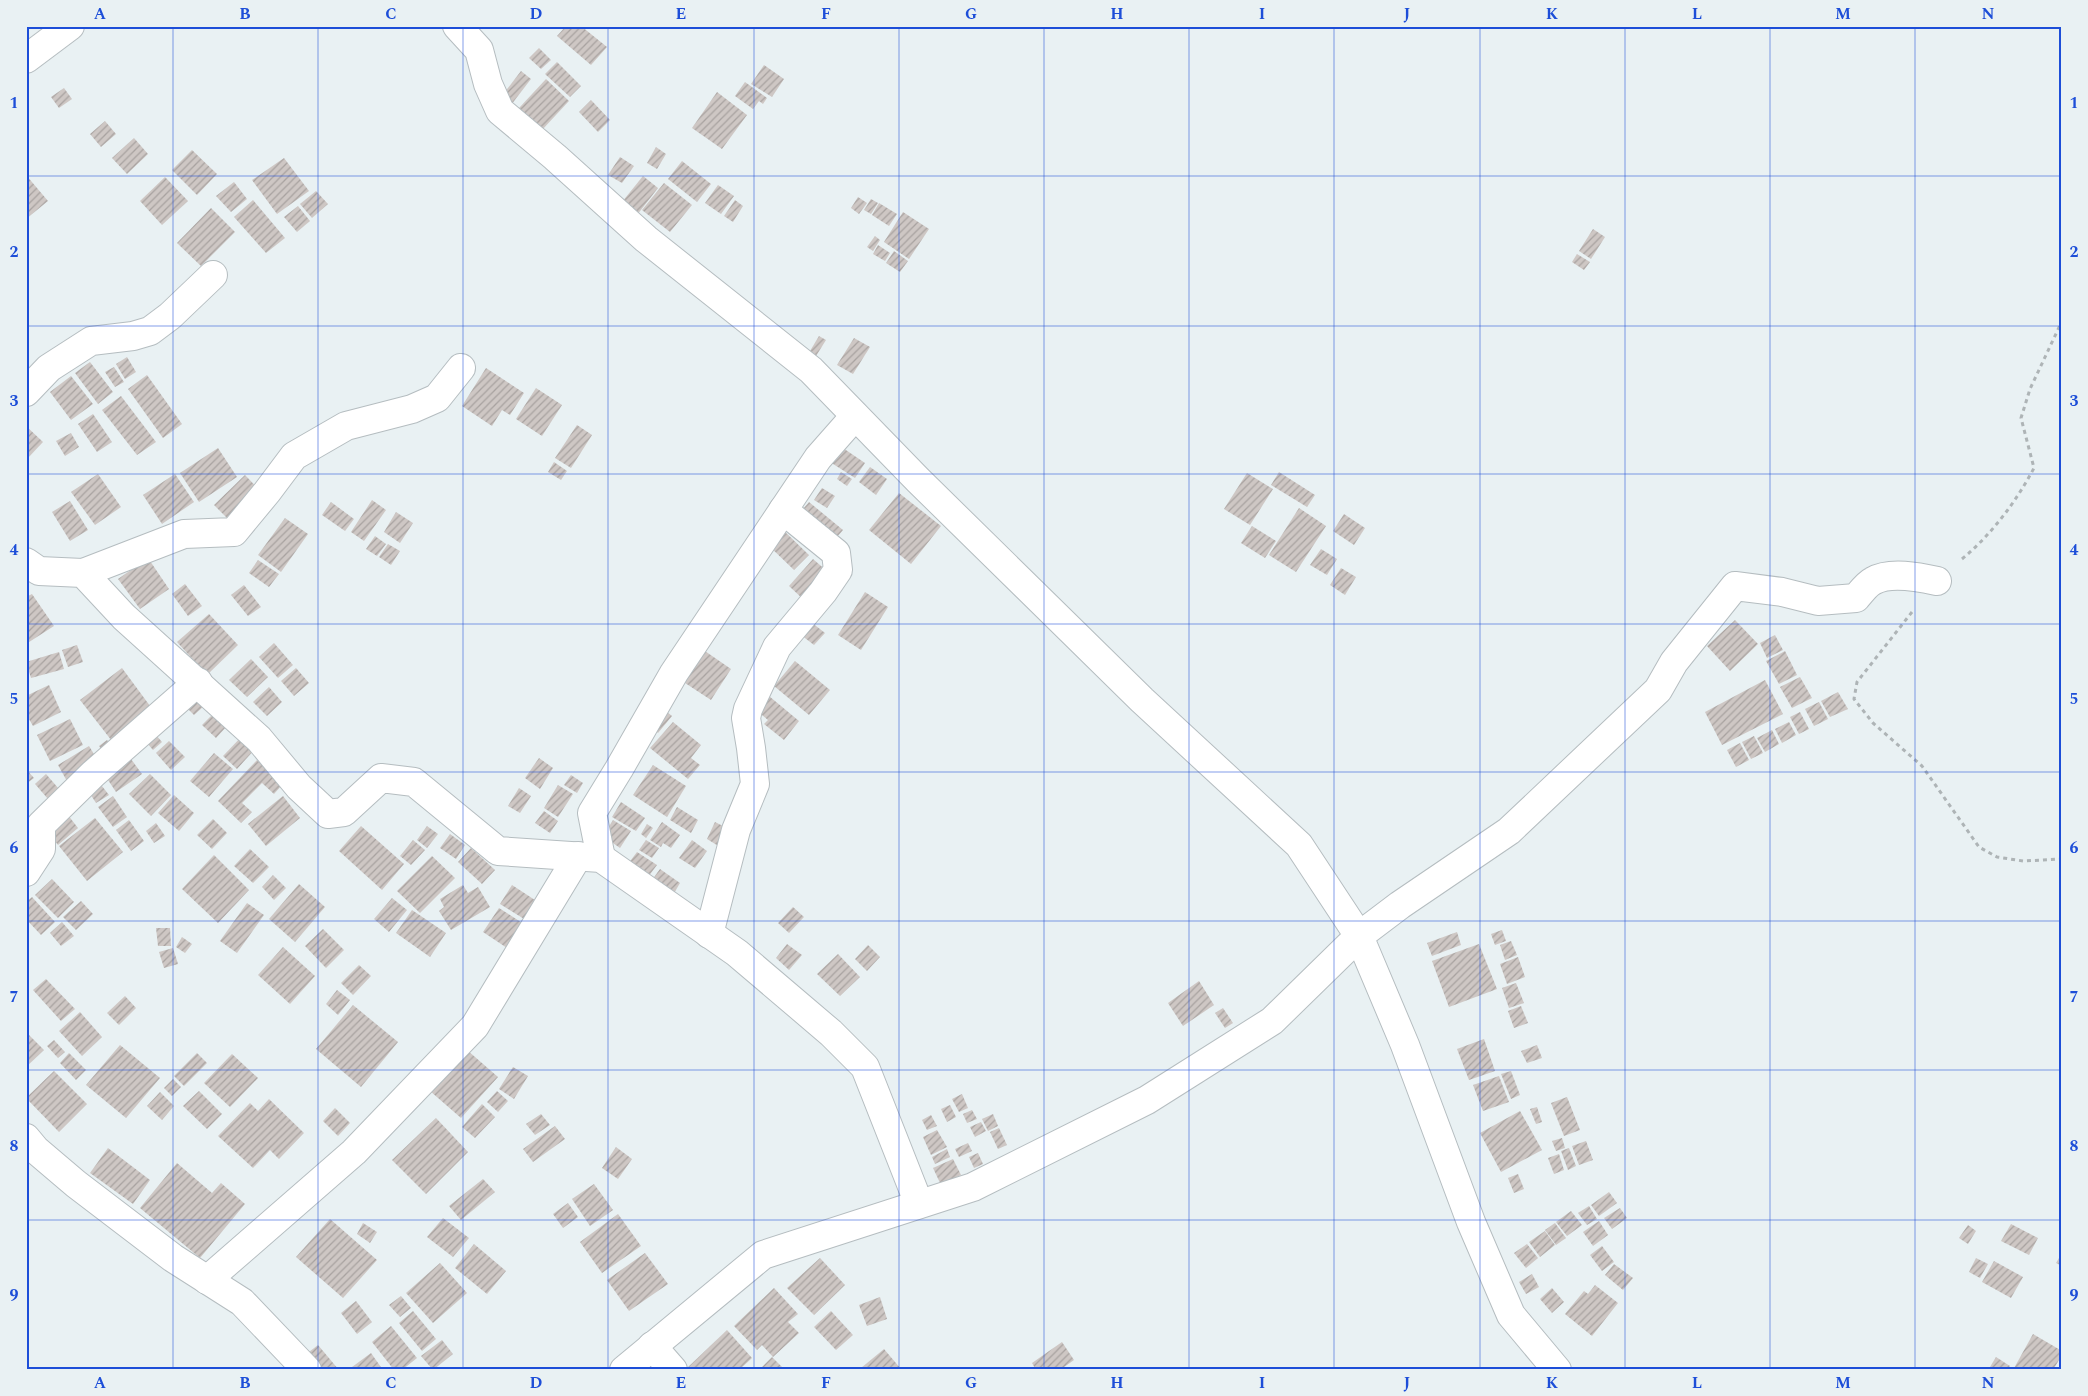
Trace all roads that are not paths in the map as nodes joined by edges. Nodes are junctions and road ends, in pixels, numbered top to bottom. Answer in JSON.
{"nodes":[{"id":1,"x":70,"y":26,"type":"edge"},
{"id":2,"x":457,"y":26,"type":"edge"},
{"id":3,"x":26,"y":59,"type":"edge"},
{"id":4,"x":213,"y":275,"type":"dead end"},
{"id":5,"x":461,"y":368,"type":"dead end"},
{"id":6,"x":26,"y":392,"type":"edge"},
{"id":7,"x":856,"y":416,"type":"junction"},
{"id":8,"x":783,"y":510,"type":"junction"},
{"id":9,"x":26,"y":562,"type":"edge"},
{"id":10,"x":82,"y":573,"type":"junction"},
{"id":11,"x":1937,"y":581,"type":"road end"},
{"id":12,"x":198,"y":682,"type":"junction"},
{"id":13,"x":589,"y":857,"type":"junction"},
{"id":14,"x":26,"y":872,"type":"edge"},
{"id":15,"x":709,"y":934,"type":"junction"},
{"id":16,"x":1359,"y":936,"type":"junction"},
{"id":17,"x":29,"y":1149,"type":"edge"},
{"id":18,"x":919,"y":1204,"type":"junction"},
{"id":19,"x":207,"y":1280,"type":"junction"},
{"id":20,"x":652,"y":1346,"type":"junction"},
{"id":21,"x":307,"y":1370,"type":"edge"},
{"id":22,"x":624,"y":1370,"type":"edge"},
{"id":23,"x":673,"y":1370,"type":"edge"},
{"id":24,"x":1557,"y":1370,"type":"edge"}],
"edges":[{"from":1,"to":3,"type":"street"},
{"from":2,"to":7,"type":"street"},
{"from":4,"to":6,"type":"street"},
{"from":5,"to":10,"type":"street"},
{"from":7,"to":8,"type":"street"},
{"from":7,"to":16,"type":"street"},
{"from":8,"to":13,"type":"street"},
{"from":8,"to":15,"type":"street"},
{"from":9,"to":10,"type":"street"},
{"from":10,"to":12,"type":"street"},
{"from":11,"to":16,"type":"street"},
{"from":12,"to":13,"type":"street"},
{"from":12,"to":14,"type":"street"},
{"from":13,"to":15,"type":"street"},
{"from":13,"to":19,"type":"street"},
{"from":15,"to":18,"type":"street"},
{"from":16,"to":18,"type":"street"},
{"from":16,"to":24,"type":"street"},
{"from":17,"to":19,"type":"street"},
{"from":18,"to":20,"type":"street"},
{"from":19,"to":21,"type":"street"},
{"from":20,"to":22,"type":"street"},
{"from":20,"to":23,"type":"street"}]}
